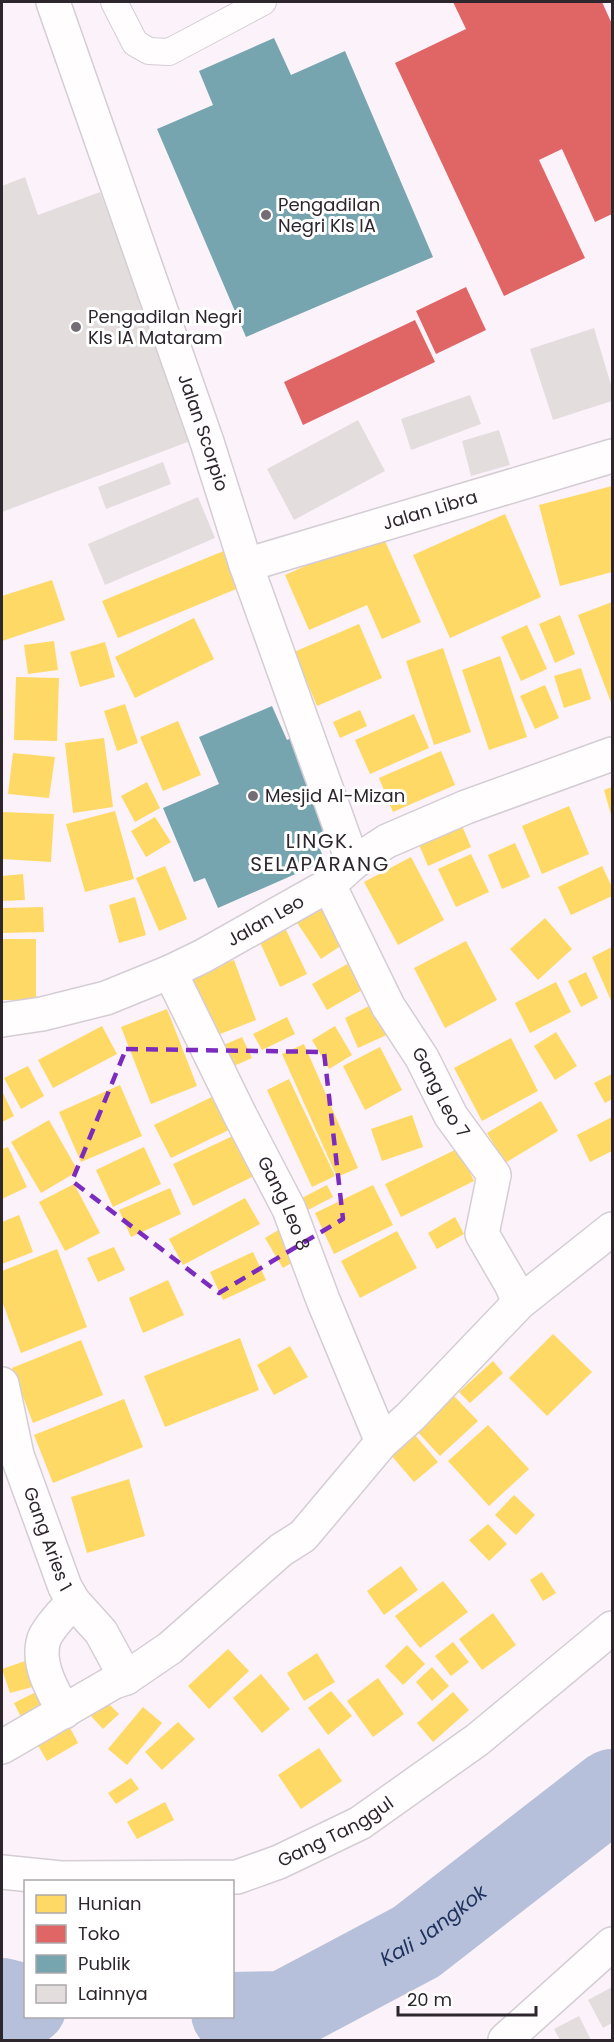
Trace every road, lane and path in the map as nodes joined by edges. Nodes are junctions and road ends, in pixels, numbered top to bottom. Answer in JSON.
{"nodes":[{"id":1,"x":52,"y":2,"type":"edge"},
{"id":2,"x":114,"y":2,"type":"edge"},
{"id":3,"x":263,"y":2,"type":"edge"},
{"id":4,"x":612,"y":456,"type":"edge"},
{"id":5,"x":246,"y":565,"type":"junction"},
{"id":6,"x":612,"y":754,"type":"edge"},
{"id":7,"x":353,"y":863,"type":"junction"},
{"id":8,"x":329,"y":885,"type":"junction"},
{"id":9,"x":170,"y":972,"type":"junction"},
{"id":10,"x":2,"y":1020,"type":"edge"},
{"id":11,"x":612,"y":1229,"type":"edge"},
{"id":12,"x":519,"y":1302,"type":"dead end"},
{"id":13,"x":2,"y":1384,"type":"edge"},
{"id":14,"x":382,"y":1442,"type":"junction"},
{"id":15,"x":73,"y":1601,"type":"junction"},
{"id":16,"x":612,"y":1628,"type":"edge"},
{"id":17,"x":126,"y":1678,"type":"junction"},
{"id":18,"x":64,"y":1712,"type":"junction"},
{"id":19,"x":2,"y":1747,"type":"edge"},
{"id":20,"x":2,"y":1872,"type":"edge"},
{"id":21,"x":612,"y":1944,"type":"edge"},
{"id":22,"x":535,"y":2030,"type":"edge"},
{"id":23,"x":505,"y":2040,"type":"edge"}],
"edges":[{"from":1,"to":5,"type":"street","name":"Jalan Scorpio"},
{"from":2,"to":3,"type":"lane"},
{"from":4,"to":5,"type":"street","name":"Jalan Libra"},
{"from":5,"to":7,"type":"street","name":"Jalan Scorpio"},
{"from":6,"to":7,"type":"street","name":"Jalan Leo"},
{"from":7,"to":8,"type":"street","name":"Jalan Leo"},
{"from":8,"to":9,"type":"street","name":"Jalan Leo"},
{"from":8,"to":12,"type":"street","name":"Gang Leo 7"},
{"from":9,"to":10,"type":"street","name":"Jalan Leo"},
{"from":9,"to":14,"type":"street","name":"Gang Leo 8"},
{"from":11,"to":14,"type":"street"},
{"from":13,"to":15,"type":"street","name":"Gang Aries 1"},
{"from":14,"to":17,"type":"street"},
{"from":15,"to":17,"type":"street","name":"Gang Aries 1"},
{"from":15,"to":18,"type":"street"},
{"from":16,"to":20,"type":"street","name":"Gang Tanggul"},
{"from":17,"to":18,"type":"street"},
{"from":18,"to":19,"type":"street"},
{"from":21,"to":22,"type":"street"},
{"from":22,"to":23,"type":"street"}]}
